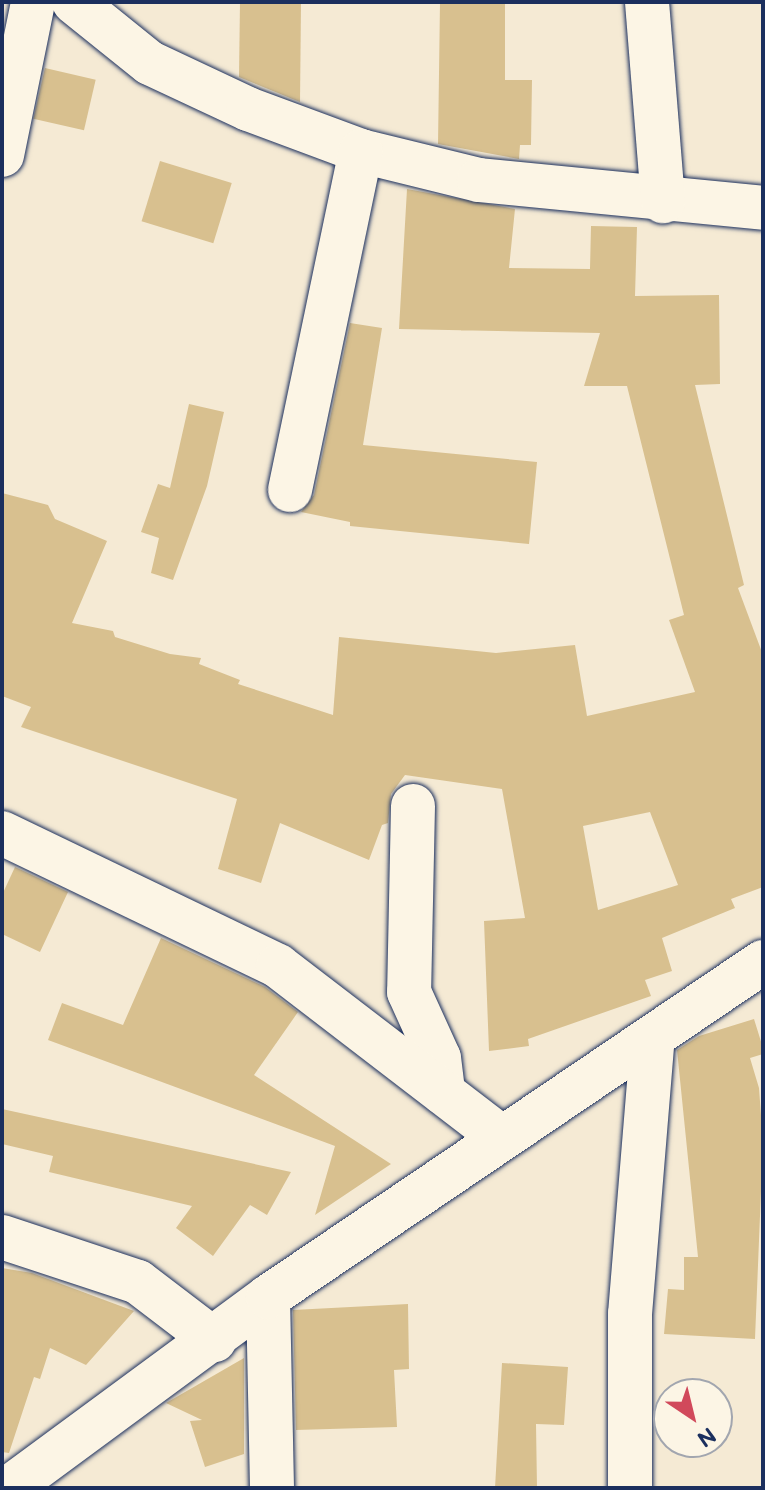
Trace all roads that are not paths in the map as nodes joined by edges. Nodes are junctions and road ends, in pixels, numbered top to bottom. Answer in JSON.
{"nodes":[{"id":1,"x":33,"y":2,"type":"edge"},
{"id":2,"x":74,"y":2,"type":"edge"},
{"id":3,"x":647,"y":2,"type":"edge"},
{"id":4,"x":361,"y":151,"type":"junction"},
{"id":5,"x":2,"y":155,"type":"edge"},
{"id":6,"x":663,"y":201,"type":"junction"},
{"id":7,"x":763,"y":208,"type":"edge"},
{"id":8,"x":290,"y":490,"type":"dead end"},
{"id":9,"x":413,"y":806,"type":"dead end"},
{"id":10,"x":2,"y":833,"type":"edge"},
{"id":11,"x":763,"y":962,"type":"edge"},
{"id":12,"x":653,"y":1037,"type":"junction"},
{"id":13,"x":443,"y":1093,"type":"junction"},
{"id":14,"x":501,"y":1137,"type":"junction"},
{"id":15,"x":2,"y":1237,"type":"edge"},
{"id":16,"x":268,"y":1297,"type":"junction"},
{"id":17,"x":214,"y":1340,"type":"junction"},
{"id":18,"x":9,"y":1488,"type":"edge"},
{"id":19,"x":272,"y":1488,"type":"edge"},
{"id":20,"x":630,"y":1488,"type":"edge"}],
"edges":[{"from":1,"to":5,"type":"street"},
{"from":2,"to":4,"type":"street"},
{"from":3,"to":6,"type":"street"},
{"from":4,"to":6,"type":"street"},
{"from":4,"to":8,"type":"street"},
{"from":6,"to":7,"type":"street"},
{"from":9,"to":13,"type":"street"},
{"from":10,"to":13,"type":"street"},
{"from":11,"to":12,"type":"street"},
{"from":12,"to":14,"type":"street"},
{"from":12,"to":20,"type":"street"},
{"from":13,"to":14,"type":"street"},
{"from":14,"to":16,"type":"street"},
{"from":15,"to":17,"type":"street"},
{"from":16,"to":17,"type":"street"},
{"from":16,"to":19,"type":"street"},
{"from":17,"to":18,"type":"street"}]}
